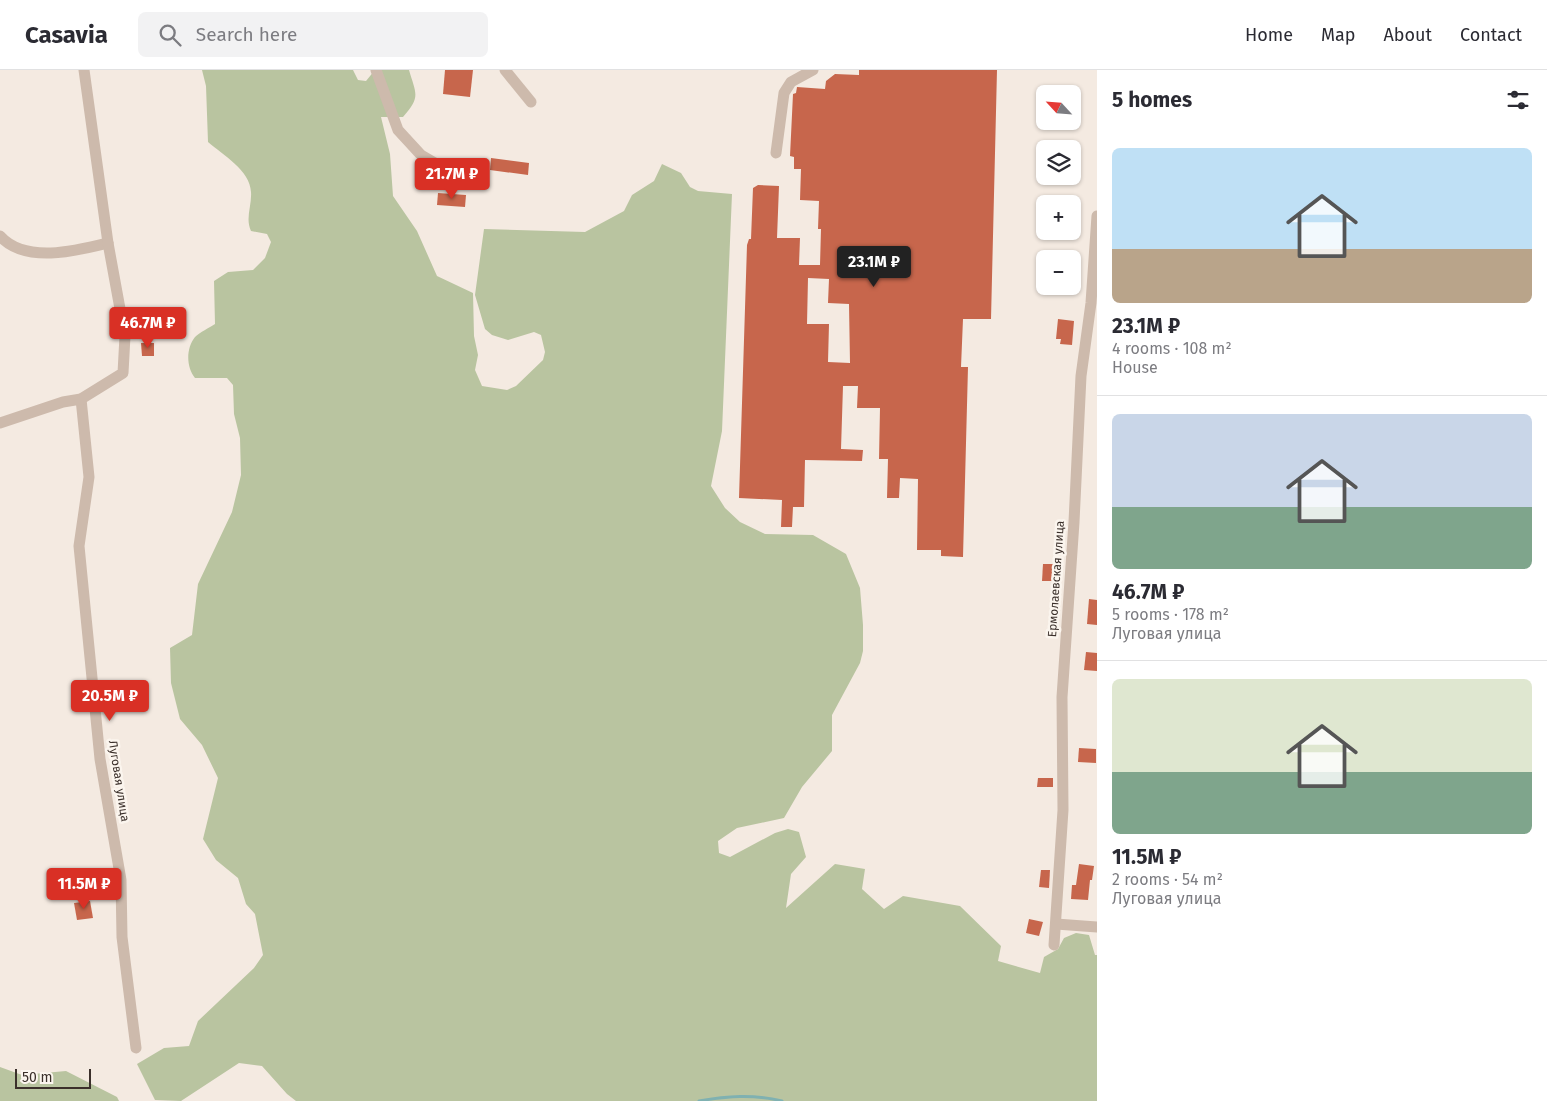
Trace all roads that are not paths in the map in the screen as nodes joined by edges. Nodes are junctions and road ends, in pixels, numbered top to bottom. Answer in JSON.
{"nodes":[{"id":1,"x":84,"y":70,"type":"edge"},
{"id":2,"x":376,"y":70,"type":"edge"},
{"id":3,"x":504,"y":70,"type":"edge"},
{"id":4,"x":813,"y":70,"type":"edge"},
{"id":5,"x":531,"y":102,"type":"dead end"},
{"id":6,"x":776,"y":153,"type":"dead end"},
{"id":7,"x":445,"y":170,"type":"dead end"},
{"id":8,"x":1097,"y":216,"type":"edge"},
{"id":9,"x":0,"y":236,"type":"edge"},
{"id":10,"x":108,"y":243,"type":"junction"},
{"id":11,"x":82,"y":399,"type":"junction"},
{"id":12,"x":0,"y":423,"type":"edge"},
{"id":13,"x":1056,"y":924,"type":"junction"},
{"id":14,"x":1097,"y":927,"type":"edge"},
{"id":15,"x":1054,"y":945,"type":"dead end"},
{"id":16,"x":136,"y":1048,"type":"dead end"}],
"edges":[{"from":1,"to":10,"type":"street"},
{"from":2,"to":7,"type":"street"},
{"from":3,"to":5,"type":"street"},
{"from":4,"to":6,"type":"street"},
{"from":8,"to":13,"type":"street","name":"Ермолаевская улица"},
{"from":9,"to":10,"type":"street"},
{"from":10,"to":11,"type":"street"},
{"from":11,"to":12,"type":"street"},
{"from":11,"to":16,"type":"street","name":"Луговая улица"},
{"from":13,"to":14,"type":"street"},
{"from":13,"to":15,"type":"street","name":"Ермолаевская улица"}]}
